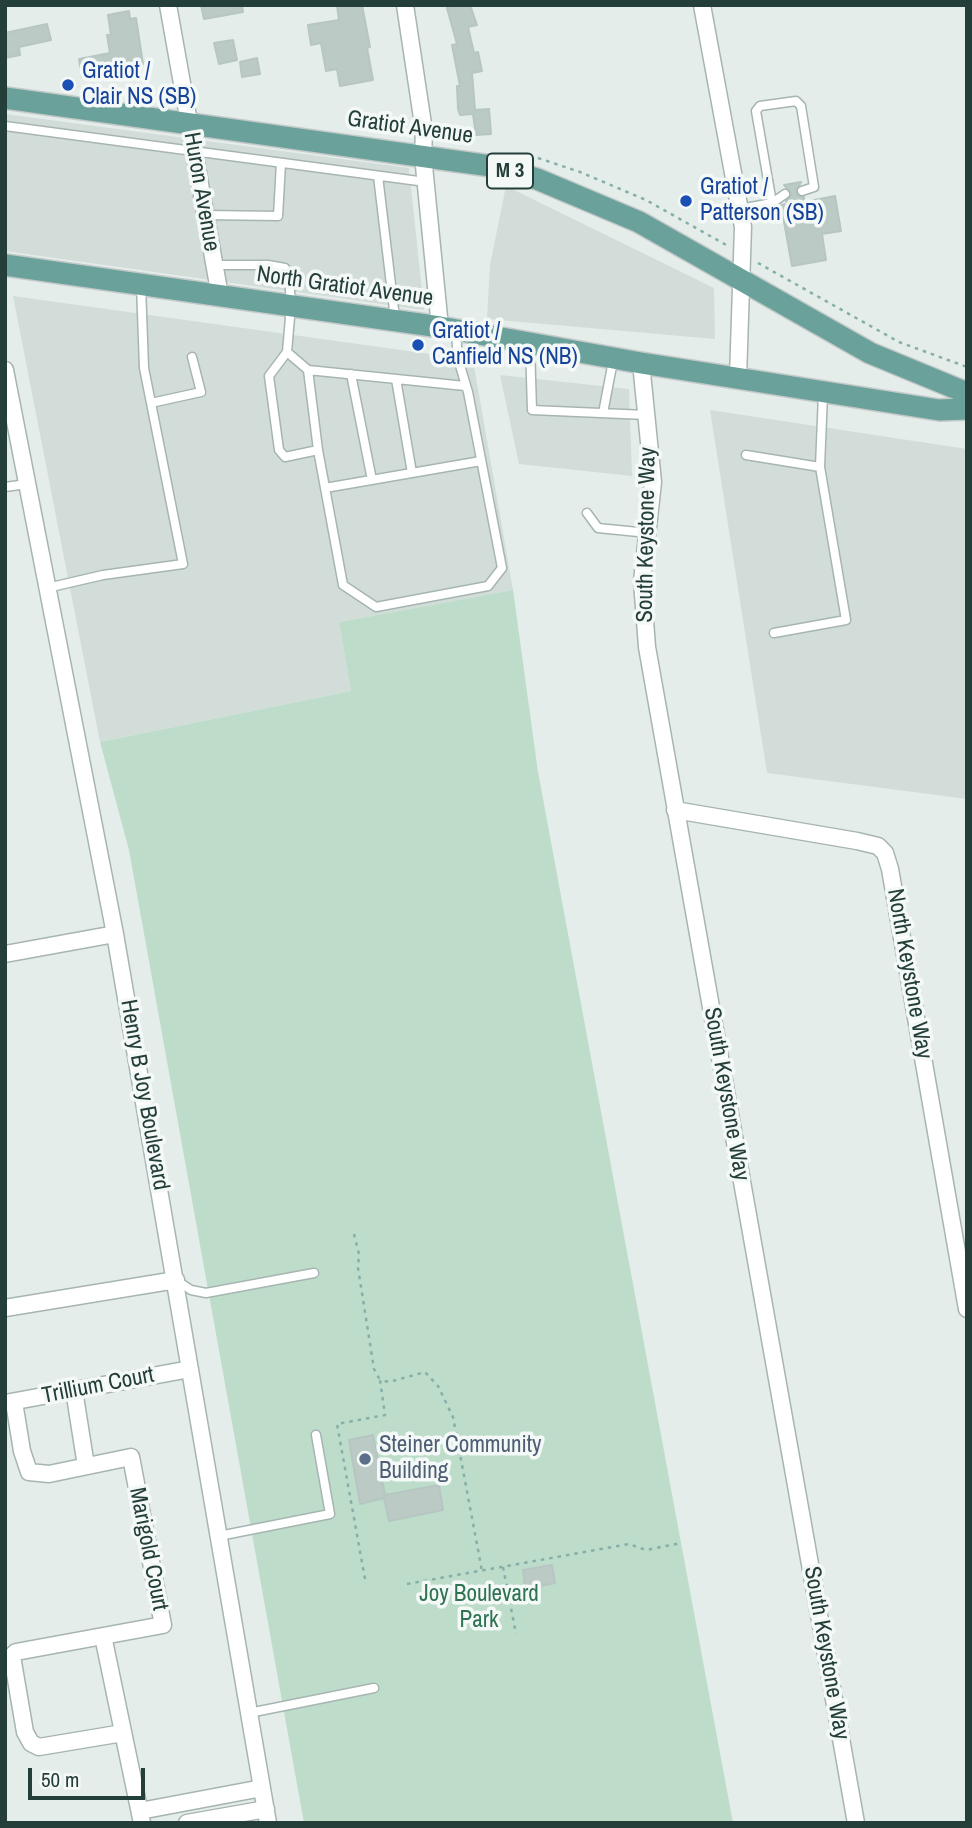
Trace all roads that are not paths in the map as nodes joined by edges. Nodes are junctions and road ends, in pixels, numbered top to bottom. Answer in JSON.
{"nodes":[{"id":1,"x":168,"y":5,"type":"edge"},
{"id":2,"x":405,"y":5,"type":"edge"},
{"id":3,"x":702,"y":5,"type":"edge"},
{"id":4,"x":5,"y":98,"type":"edge"},
{"id":5,"x":190,"y":124,"type":"junction"},
{"id":6,"x":5,"y":126,"type":"edge"},
{"id":7,"x":193,"y":151,"type":"junction"},
{"id":8,"x":423,"y":156,"type":"junction"},
{"id":9,"x":281,"y":163,"type":"junction"},
{"id":10,"x":378,"y":176,"type":"junction"},
{"id":11,"x":426,"y":182,"type":"junction"},
{"id":12,"x":802,"y":191,"type":"dead end"},
{"id":13,"x":785,"y":194,"type":"dead end"},
{"id":14,"x":772,"y":203,"type":"junction"},
{"id":15,"x":740,"y":209,"type":"junction"},
{"id":16,"x":205,"y":215,"type":"junction"},
{"id":17,"x":5,"y":265,"type":"edge"},
{"id":18,"x":214,"y":265,"type":"junction"},
{"id":19,"x":743,"y":281,"type":"junction"},
{"id":20,"x":141,"y":285,"type":"junction"},
{"id":21,"x":220,"y":296,"type":"junction"},
{"id":22,"x":291,"y":306,"type":"junction"},
{"id":23,"x":395,"y":321,"type":"junction"},
{"id":24,"x":448,"y":328,"type":"junction"},
{"id":25,"x":529,"y":342,"type":"junction"},
{"id":26,"x":287,"y":352,"type":"junction"},
{"id":27,"x":192,"y":357,"type":"dead end"},
{"id":28,"x":614,"y":358,"type":"junction"},
{"id":29,"x":641,"y":363,"type":"junction"},
{"id":30,"x":5,"y":370,"type":"edge"},
{"id":31,"x":308,"y":370,"type":"junction"},
{"id":32,"x":351,"y":374,"type":"junction"},
{"id":33,"x":738,"y":377,"type":"junction"},
{"id":34,"x":396,"y":379,"type":"junction"},
{"id":35,"x":465,"y":386,"type":"junction"},
{"id":36,"x":823,"y":391,"type":"junction"},
{"id":37,"x":967,"y":393,"type":"edge"},
{"id":38,"x":151,"y":403,"type":"junction"},
{"id":39,"x":967,"y":409,"type":"edge"},
{"id":40,"x":603,"y":413,"type":"junction"},
{"id":41,"x":646,"y":415,"type":"junction"},
{"id":42,"x":318,"y":450,"type":"junction"},
{"id":43,"x":746,"y":455,"type":"dead end"},
{"id":44,"x":481,"y":461,"type":"junction"},
{"id":45,"x":820,"y":467,"type":"junction"},
{"id":46,"x":412,"y":472,"type":"junction"},
{"id":47,"x":372,"y":480,"type":"junction"},
{"id":48,"x":27,"y":484,"type":"junction"},
{"id":49,"x":5,"y":487,"type":"edge"},
{"id":50,"x":325,"y":488,"type":"junction"},
{"id":51,"x":587,"y":513,"type":"dead end"},
{"id":52,"x":648,"y":533,"type":"junction"},
{"id":53,"x":47,"y":588,"type":"junction"},
{"id":54,"x":774,"y":633,"type":"dead end"},
{"id":55,"x":676,"y":810,"type":"junction"},
{"id":56,"x":116,"y":934,"type":"junction"},
{"id":57,"x":5,"y":954,"type":"edge"},
{"id":58,"x":314,"y":1273,"type":"dead end"},
{"id":59,"x":176,"y":1280,"type":"junction"},
{"id":60,"x":5,"y":1308,"type":"edge"},
{"id":61,"x":967,"y":1309,"type":"edge"},
{"id":62,"x":190,"y":1369,"type":"junction"},
{"id":63,"x":74,"y":1390,"type":"junction"},
{"id":64,"x":10,"y":1402,"type":"edge"},
{"id":65,"x":316,"y":1435,"type":"dead end"},
{"id":66,"x":86,"y":1466,"type":"junction"},
{"id":67,"x":219,"y":1536,"type":"junction"},
{"id":68,"x":103,"y":1636,"type":"junction"},
{"id":69,"x":9,"y":1656,"type":"edge"},
{"id":70,"x":374,"y":1688,"type":"dead end"},
{"id":71,"x":249,"y":1713,"type":"junction"},
{"id":72,"x":123,"y":1733,"type":"junction"},
{"id":73,"x":262,"y":1788,"type":"junction"},
{"id":74,"x":267,"y":1816,"type":"edge"},
{"id":75,"x":141,"y":1817,"type":"edge"},
{"id":76,"x":187,"y":1823,"type":"edge"},
{"id":77,"x":856,"y":1823,"type":"edge"}],
"edges":[{"from":1,"to":5,"type":"street","name":"Huron Avenue"},
{"from":2,"to":8,"type":"street"},
{"from":3,"to":15,"type":"street"},
{"from":4,"to":5,"type":"main road","name":"Gratiot Avenue","number":"M 3"},
{"from":5,"to":7,"type":"street","name":"Huron Avenue"},
{"from":5,"to":8,"type":"main road","name":"Gratiot Avenue","number":"M 3"},
{"from":6,"to":7,"type":"lane"},
{"from":7,"to":9,"type":"lane"},
{"from":7,"to":16,"type":"street","name":"Huron Avenue"},
{"from":8,"to":11,"type":"street"},
{"from":8,"to":19,"type":"main road","name":"Gratiot Avenue","number":"M 3"},
{"from":9,"to":10,"type":"lane"},
{"from":9,"to":16,"type":"lane"},
{"from":10,"to":11,"type":"lane"},
{"from":10,"to":23,"type":"lane"},
{"from":11,"to":24,"type":"street"},
{"from":12,"to":14,"type":"lane"},
{"from":13,"to":14,"type":"lane"},
{"from":14,"to":15,"type":"lane"},
{"from":15,"to":19,"type":"street"},
{"from":16,"to":18,"type":"street","name":"Huron Avenue"},
{"from":17,"to":20,"type":"main road","name":"North Gratiot Avenue"},
{"from":18,"to":21,"type":"street","name":"Huron Avenue"},
{"from":18,"to":22,"type":"lane"},
{"from":19,"to":33,"type":"street"},
{"from":19,"to":37,"type":"main road","name":"Gratiot Avenue","number":"M 3"},
{"from":20,"to":21,"type":"main road","name":"North Gratiot Avenue"},
{"from":20,"to":38,"type":"lane"},
{"from":21,"to":22,"type":"main road","name":"North Gratiot Avenue"},
{"from":22,"to":23,"type":"main road","name":"North Gratiot Avenue"},
{"from":22,"to":26,"type":"lane"},
{"from":23,"to":24,"type":"main road","name":"North Gratiot Avenue"},
{"from":24,"to":25,"type":"main road","name":"North Gratiot Avenue"},
{"from":24,"to":35,"type":"lane"},
{"from":25,"to":28,"type":"main road","name":"North Gratiot Avenue"},
{"from":25,"to":40,"type":"lane"},
{"from":26,"to":31,"type":"lane"},
{"from":26,"to":42,"type":"lane"},
{"from":27,"to":38,"type":"lane"},
{"from":28,"to":29,"type":"main road","name":"North Gratiot Avenue"},
{"from":28,"to":40,"type":"lane"},
{"from":29,"to":33,"type":"main road","name":"North Gratiot Avenue"},
{"from":29,"to":41,"type":"street","name":"South Keystone Way"},
{"from":30,"to":48,"type":"street","name":"Henry B Joy Boulevard"},
{"from":31,"to":32,"type":"lane"},
{"from":31,"to":42,"type":"lane"},
{"from":32,"to":34,"type":"lane"},
{"from":32,"to":47,"type":"lane"},
{"from":33,"to":36,"type":"main road","name":"North Gratiot Avenue"},
{"from":34,"to":35,"type":"lane"},
{"from":34,"to":46,"type":"lane"},
{"from":35,"to":44,"type":"lane"},
{"from":36,"to":39,"type":"main road","name":"North Gratiot Avenue"},
{"from":36,"to":45,"type":"lane"},
{"from":38,"to":53,"type":"lane"},
{"from":40,"to":41,"type":"lane"},
{"from":41,"to":52,"type":"street","name":"South Keystone Way"},
{"from":42,"to":50,"type":"lane"},
{"from":43,"to":45,"type":"lane"},
{"from":44,"to":46,"type":"lane"},
{"from":44,"to":50,"type":"lane"},
{"from":45,"to":54,"type":"lane"},
{"from":46,"to":47,"type":"lane"},
{"from":47,"to":50,"type":"lane"},
{"from":48,"to":49,"type":"lane"},
{"from":48,"to":53,"type":"street","name":"Henry B Joy Boulevard"},
{"from":51,"to":52,"type":"lane"},
{"from":52,"to":55,"type":"street","name":"South Keystone Way"},
{"from":53,"to":56,"type":"street","name":"Henry B Joy Boulevard"},
{"from":55,"to":61,"type":"street","name":"North Keystone Way"},
{"from":55,"to":77,"type":"street","name":"South Keystone Way"},
{"from":56,"to":57,"type":"street"},
{"from":56,"to":59,"type":"street","name":"Henry B Joy Boulevard"},
{"from":58,"to":59,"type":"lane"},
{"from":59,"to":60,"type":"street"},
{"from":59,"to":62,"type":"street","name":"Henry B Joy Boulevard"},
{"from":62,"to":63,"type":"street","name":"Trillium Court"},
{"from":62,"to":67,"type":"street","name":"Henry B Joy Boulevard"},
{"from":63,"to":64,"type":"street","name":"Trillium Court"},
{"from":63,"to":66,"type":"street"},
{"from":64,"to":66,"type":"street","name":"Marigold Court"},
{"from":65,"to":67,"type":"lane"},
{"from":66,"to":68,"type":"street","name":"Marigold Court"},
{"from":67,"to":71,"type":"street","name":"Henry B Joy Boulevard"},
{"from":68,"to":69,"type":"street","name":"Marigold Court"},
{"from":68,"to":72,"type":"street"},
{"from":69,"to":72,"type":"street","name":"Marigold Court"},
{"from":70,"to":71,"type":"lane"},
{"from":71,"to":73,"type":"street","name":"Henry B Joy Boulevard"},
{"from":72,"to":75,"type":"street"},
{"from":73,"to":74,"type":"street","name":"Henry B Joy Boulevard"},
{"from":73,"to":75,"type":"street"},
{"from":74,"to":76,"type":"street"}]}
